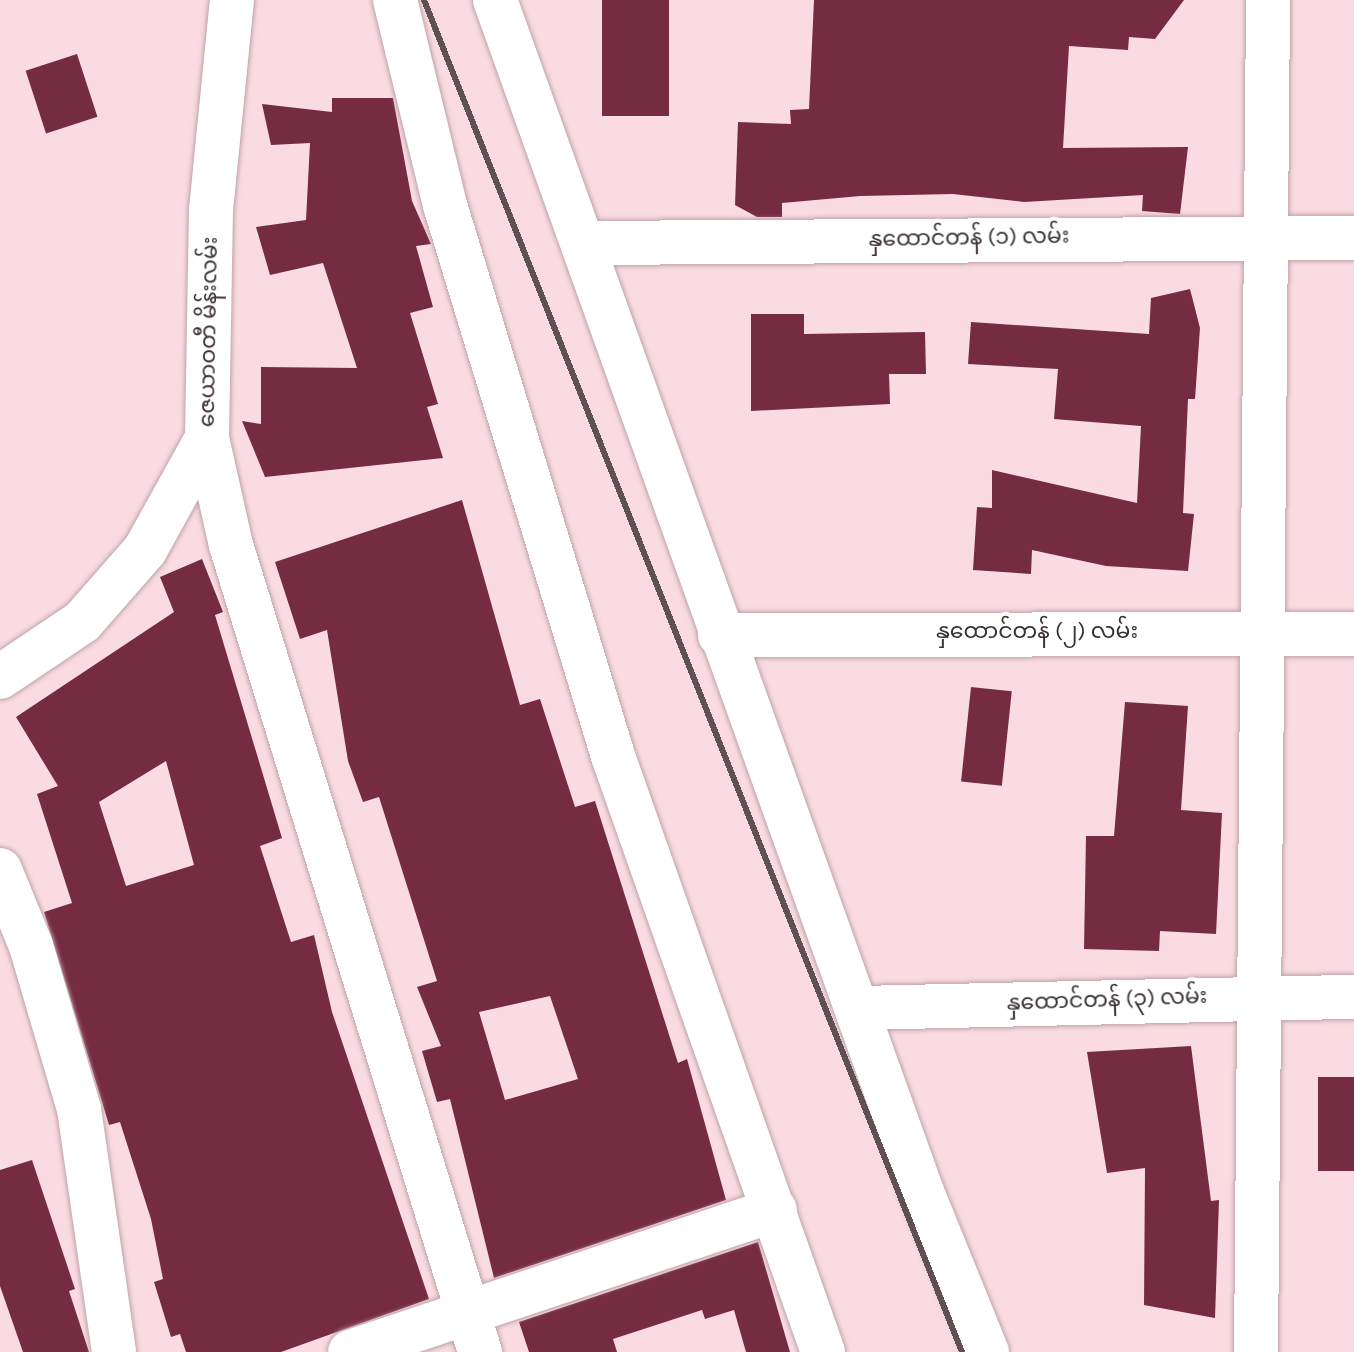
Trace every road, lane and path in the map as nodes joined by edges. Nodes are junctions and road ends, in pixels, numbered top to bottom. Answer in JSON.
{"nodes":[{"id":1,"x":232,"y":0,"type":"edge"},
{"id":2,"x":395,"y":0,"type":"edge"},
{"id":3,"x":495,"y":0,"type":"edge"},
{"id":4,"x":1268,"y":0,"type":"edge"},
{"id":5,"x":1264,"y":234,"type":"junction"},
{"id":6,"x":1354,"y":238,"type":"edge"},
{"id":7,"x":583,"y":243,"type":"junction"},
{"id":8,"x":207,"y":438,"type":"junction"},
{"id":9,"x":1262,"y":630,"type":"junction"},
{"id":10,"x":1354,"y":634,"type":"edge"},
{"id":11,"x":720,"y":635,"type":"junction"},
{"id":12,"x":0,"y":677,"type":"edge"},
{"id":13,"x":0,"y":870,"type":"edge"},
{"id":14,"x":1255,"y":995,"type":"junction"},
{"id":15,"x":1354,"y":997,"type":"edge"},
{"id":16,"x":859,"y":1008,"type":"junction"},
{"id":17,"x":775,"y":1210,"type":"junction"},
{"id":18,"x":474,"y":1333,"type":"edge"},
{"id":19,"x":114,"y":1352,"type":"edge"},
{"id":20,"x":350,"y":1352,"type":"edge"},
{"id":21,"x":823,"y":1352,"type":"edge"},
{"id":22,"x":987,"y":1352,"type":"edge"},
{"id":23,"x":1256,"y":1352,"type":"edge"}],
"edges":[{"from":1,"to":8,"type":"street","name":"ဇေယာဝတီ မိန်းလမ်း"},
{"from":2,"to":17,"type":"street"},
{"from":3,"to":7,"type":"street"},
{"from":4,"to":5,"type":"street"},
{"from":5,"to":6,"type":"street","name":"နှထောင်တန် (၁) လမ်း"},
{"from":5,"to":7,"type":"street","name":"နှထောင်တန် (၁) လမ်း"},
{"from":5,"to":9,"type":"street"},
{"from":7,"to":11,"type":"street"},
{"from":8,"to":12,"type":"street","name":"ဇေယာဝတီ မိန်းလမ်း"},
{"from":8,"to":18,"type":"street"},
{"from":9,"to":10,"type":"street","name":"နှထောင်တန် (၂) လမ်း"},
{"from":9,"to":11,"type":"street","name":"နှထောင်တန် (၂) လမ်း"},
{"from":9,"to":14,"type":"street"},
{"from":11,"to":16,"type":"street"},
{"from":13,"to":19,"type":"street"},
{"from":14,"to":15,"type":"street","name":"နှထောင်တန် (၃) လမ်း"},
{"from":14,"to":16,"type":"street","name":"နှထောင်တန် (၃) လမ်း"},
{"from":14,"to":23,"type":"street"},
{"from":16,"to":22,"type":"street"},
{"from":17,"to":18,"type":"street"},
{"from":17,"to":21,"type":"street"},
{"from":18,"to":20,"type":"street"}]}
